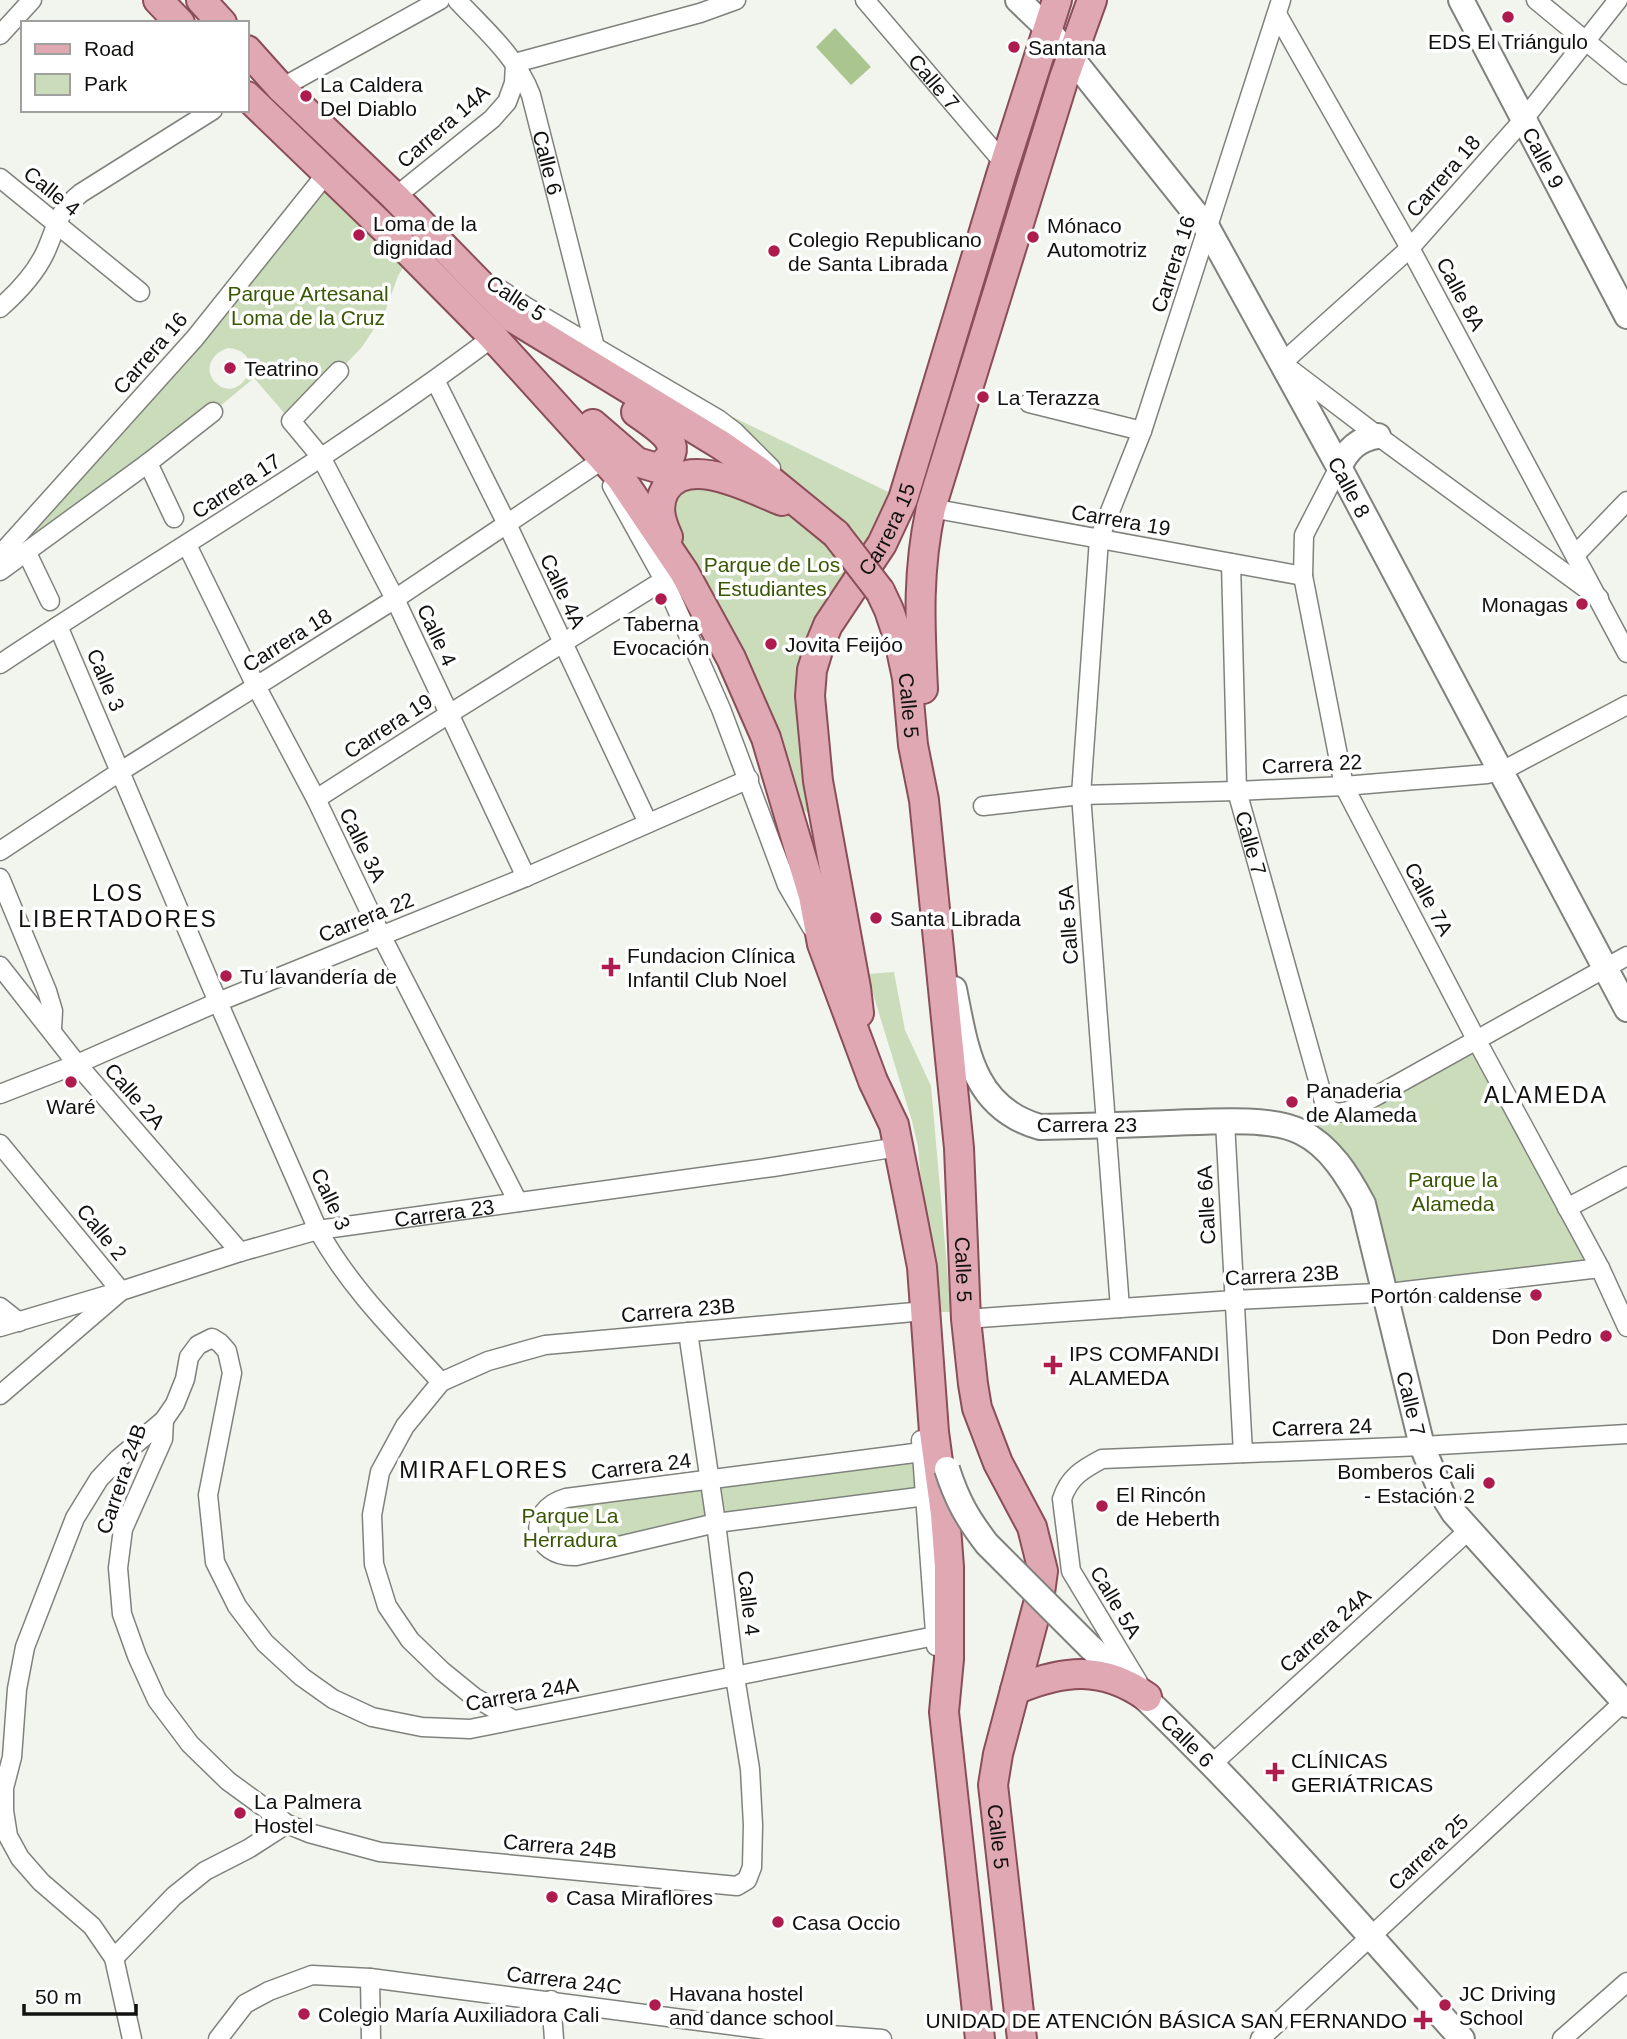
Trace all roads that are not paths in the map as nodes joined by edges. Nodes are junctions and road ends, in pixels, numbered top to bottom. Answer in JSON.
{"nodes":[{"id":1,"x":32,"y":0,"type":"edge"},
{"id":2,"x":158,"y":0,"type":"edge"},
{"id":3,"x":201,"y":0,"type":"edge"},
{"id":4,"x":440,"y":0,"type":"edge"},
{"id":5,"x":457,"y":0,"type":"edge"},
{"id":6,"x":736,"y":0,"type":"edge"},
{"id":7,"x":865,"y":0,"type":"edge"},
{"id":8,"x":1018,"y":0,"type":"edge"},
{"id":9,"x":1056,"y":0,"type":"edge"},
{"id":10,"x":1092,"y":0,"type":"edge"},
{"id":11,"x":1461,"y":0,"type":"edge"},
{"id":12,"x":1536,"y":0,"type":"edge"},
{"id":13,"x":1618,"y":0,"type":"edge"},
{"id":14,"x":694,"y":6,"type":"edge"},
{"id":15,"x":1279,"y":7,"type":"edge"},
{"id":16,"x":178,"y":21,"type":"edge"},
{"id":17,"x":220,"y":21,"type":"edge"},
{"id":18,"x":1047,"y":29,"type":"junction"},
{"id":19,"x":0,"y":35,"type":"edge"},
{"id":20,"x":1585,"y":42,"type":"junction"},
{"id":21,"x":248,"y":51,"type":"edge"},
{"id":22,"x":1071,"y":57,"type":"junction"},
{"id":23,"x":514,"y":63,"type":"junction"},
{"id":24,"x":1627,"y":75,"type":"edge"},
{"id":25,"x":281,"y":88,"type":"junction"},
{"id":26,"x":248,"y":97,"type":"edge"},
{"id":27,"x":210,"y":112,"type":"edge"},
{"id":28,"x":1524,"y":120,"type":"junction"},
{"id":29,"x":1005,"y":162,"type":"junction"},
{"id":30,"x":326,"y":174,"type":"junction"},
{"id":31,"x":0,"y":178,"type":"edge"},
{"id":32,"x":395,"y":197,"type":"junction"},
{"id":33,"x":55,"y":224,"type":"junction"},
{"id":34,"x":1208,"y":229,"type":"junction"},
{"id":35,"x":1410,"y":248,"type":"junction"},
{"id":36,"x":455,"y":258,"type":"junction"},
{"id":37,"x":140,"y":292,"type":"dead end"},
{"id":38,"x":0,"y":308,"type":"edge"},
{"id":39,"x":1627,"y":316,"type":"edge"},
{"id":40,"x":513,"y":318,"type":"junction"},
{"id":41,"x":492,"y":337,"type":"junction"},
{"id":42,"x":595,"y":347,"type":"junction"},
{"id":43,"x":1282,"y":363,"type":"junction"},
{"id":44,"x":339,"y":371,"type":"dead end"},
{"id":45,"x":435,"y":380,"type":"junction"},
{"id":46,"x":1029,"y":403,"type":"dead end"},
{"id":47,"x":213,"y":412,"type":"dead end"},
{"id":48,"x":1142,"y":432,"type":"junction"},
{"id":49,"x":1378,"y":436,"type":"junction"},
{"id":50,"x":321,"y":457,"type":"junction"},
{"id":51,"x":148,"y":463,"type":"junction"},
{"id":52,"x":596,"y":464,"type":"junction"},
{"id":53,"x":1339,"y":467,"type":"junction"},
{"id":54,"x":1627,"y":501,"type":"edge"},
{"id":55,"x":930,"y":508,"type":"junction"},
{"id":56,"x":810,"y":513,"type":"junction"},
{"id":57,"x":174,"y":518,"type":"dead end"},
{"id":58,"x":507,"y":524,"type":"junction"},
{"id":59,"x":1099,"y":539,"type":"junction"},
{"id":60,"x":187,"y":545,"type":"junction"},
{"id":61,"x":27,"y":553,"type":"junction"},
{"id":62,"x":0,"y":555,"type":"edge"},
{"id":63,"x":1575,"y":555,"type":"junction"},
{"id":64,"x":1231,"y":563,"type":"junction"},
{"id":65,"x":0,"y":571,"type":"edge"},
{"id":66,"x":1303,"y":576,"type":"junction"},
{"id":67,"x":681,"y":581,"type":"junction"},
{"id":68,"x":1598,"y":598,"type":"junction"},
{"id":69,"x":395,"y":599,"type":"junction"},
{"id":70,"x":50,"y":601,"type":"dead end"},
{"id":71,"x":58,"y":626,"type":"junction"},
{"id":72,"x":562,"y":643,"type":"junction"},
{"id":73,"x":1627,"y":653,"type":"edge"},
{"id":74,"x":0,"y":664,"type":"edge"},
{"id":75,"x":257,"y":686,"type":"junction"},
{"id":76,"x":1627,"y":705,"type":"edge"},
{"id":77,"x":449,"y":714,"type":"junction"},
{"id":78,"x":1502,"y":771,"type":"junction"},
{"id":79,"x":121,"y":772,"type":"junction"},
{"id":80,"x":749,"y":779,"type":"junction"},
{"id":81,"x":1344,"y":786,"type":"junction"},
{"id":82,"x":1237,"y":791,"type":"junction"},
{"id":83,"x":1081,"y":794,"type":"junction"},
{"id":84,"x":316,"y":799,"type":"junction"},
{"id":85,"x":924,"y":800,"type":"junction"},
{"id":86,"x":983,"y":806,"type":"dead end"},
{"id":87,"x":648,"y":823,"type":"junction"},
{"id":88,"x":0,"y":851,"type":"edge"},
{"id":89,"x":526,"y":877,"type":"junction"},
{"id":90,"x":0,"y":878,"type":"edge"},
{"id":91,"x":935,"y":902,"type":"junction"},
{"id":92,"x":381,"y":935,"type":"junction"},
{"id":93,"x":821,"y":944,"type":"junction"},
{"id":94,"x":1627,"y":956,"type":"edge"},
{"id":95,"x":0,"y":966,"type":"edge"},
{"id":96,"x":1604,"y":968,"type":"junction"},
{"id":97,"x":218,"y":1002,"type":"junction"},
{"id":98,"x":1627,"y":1009,"type":"edge"},
{"id":99,"x":52,"y":1029,"type":"junction"},
{"id":100,"x":1477,"y":1041,"type":"junction"},
{"id":101,"x":865,"y":1061,"type":"junction"},
{"id":102,"x":77,"y":1064,"type":"junction"},
{"id":103,"x":0,"y":1094,"type":"edge"},
{"id":104,"x":1225,"y":1122,"type":"junction"},
{"id":105,"x":1106,"y":1125,"type":"junction"},
{"id":106,"x":1309,"y":1136,"type":"joint"},
{"id":107,"x":0,"y":1144,"type":"edge"},
{"id":108,"x":898,"y":1147,"type":"junction"},
{"id":109,"x":1627,"y":1177,"type":"edge"},
{"id":110,"x":519,"y":1202,"type":"junction"},
{"id":111,"x":1567,"y":1208,"type":"junction"},
{"id":112,"x":318,"y":1230,"type":"junction"},
{"id":113,"x":240,"y":1252,"type":"junction"},
{"id":114,"x":1600,"y":1268,"type":"junction"},
{"id":115,"x":121,"y":1291,"type":"junction"},
{"id":116,"x":1384,"y":1293,"type":"junction"},
{"id":117,"x":1234,"y":1300,"type":"junction"},
{"id":118,"x":0,"y":1307,"type":"edge"},
{"id":119,"x":1120,"y":1308,"type":"junction"},
{"id":120,"x":925,"y":1311,"type":"junction"},
{"id":121,"x":966,"y":1319,"type":"junction"},
{"id":122,"x":19,"y":1322,"type":"junction"},
{"id":123,"x":0,"y":1327,"type":"edge"},
{"id":124,"x":1627,"y":1327,"type":"edge"},
{"id":125,"x":688,"y":1332,"type":"junction"},
{"id":126,"x":441,"y":1382,"type":"junction"},
{"id":127,"x":0,"y":1395,"type":"edge"},
{"id":128,"x":164,"y":1420,"type":"junction"},
{"id":129,"x":1627,"y":1434,"type":"edge"},
{"id":130,"x":1422,"y":1446,"type":"junction"},
{"id":131,"x":1243,"y":1453,"type":"junction"},
{"id":132,"x":936,"y":1456,"type":"junction"},
{"id":133,"x":1102,"y":1459,"type":"joint"},
{"id":134,"x":709,"y":1480,"type":"junction"},
{"id":135,"x":926,"y":1496,"type":"junction"},
{"id":136,"x":716,"y":1523,"type":"junction"},
{"id":137,"x":1469,"y":1530,"type":"junction"},
{"id":138,"x":942,"y":1648,"type":"junction"},
{"id":139,"x":735,"y":1677,"type":"junction"},
{"id":140,"x":1015,"y":1690,"type":"junction"},
{"id":141,"x":1147,"y":1697,"type":"junction"},
{"id":142,"x":1626,"y":1702,"type":"edge"},
{"id":143,"x":512,"y":1719,"type":"junction"},
{"id":144,"x":1212,"y":1764,"type":"junction"},
{"id":145,"x":2,"y":1788,"type":"edge"},
{"id":146,"x":287,"y":1824,"type":"junction"},
{"id":147,"x":747,"y":1880,"type":"joint"},
{"id":148,"x":1370,"y":1937,"type":"junction"},
{"id":149,"x":114,"y":1958,"type":"junction"},
{"id":150,"x":370,"y":1978,"type":"junction"},
{"id":151,"x":1627,"y":1982,"type":"edge"},
{"id":152,"x":551,"y":2000,"type":"junction"},
{"id":153,"x":768,"y":2034,"type":"edge"},
{"id":154,"x":132,"y":2039,"type":"edge"},
{"id":155,"x":218,"y":2039,"type":"edge"},
{"id":156,"x":371,"y":2039,"type":"edge"},
{"id":157,"x":555,"y":2039,"type":"edge"},
{"id":158,"x":882,"y":2039,"type":"edge"},
{"id":159,"x":980,"y":2039,"type":"edge"},
{"id":160,"x":1022,"y":2039,"type":"edge"},
{"id":161,"x":1259,"y":2039,"type":"edge"},
{"id":162,"x":1462,"y":2039,"type":"edge"},
{"id":163,"x":1562,"y":2039,"type":"edge"}],
"edges":[{"from":1,"to":19,"type":"street"},
{"from":2,"to":16,"type":"main road"},
{"from":3,"to":17,"type":"main road"},
{"from":4,"to":25,"type":"street"},
{"from":5,"to":23,"type":"street","name":"Calle 6"},
{"from":6,"to":14,"type":"street"},
{"from":7,"to":29,"type":"street","name":"Calle 7"},
{"from":8,"to":18,"type":"main road","name":"Calle 8"},
{"from":9,"to":18,"type":"main road","name":"Carrera 15"},
{"from":10,"to":22,"type":"main road","name":"Carrera 15"},
{"from":11,"to":28,"type":"main road","name":"Calle 9"},
{"from":12,"to":20,"type":"street"},
{"from":13,"to":20,"type":"street","name":"Carrera 18"},
{"from":14,"to":23,"type":"street"},
{"from":15,"to":34,"type":"street","name":"Carrera 16"},
{"from":15,"to":35,"type":"street","name":"Calle 8A"},
{"from":18,"to":22,"type":"main road","name":"Calle 8"},
{"from":18,"to":29,"type":"main road","name":"Carrera 15"},
{"from":20,"to":24,"type":"street"},
{"from":20,"to":28,"type":"street","name":"Carrera 18"},
{"from":21,"to":25,"type":"main road","name":"Calle 5"},
{"from":22,"to":34,"type":"main road","name":"Calle 8"},
{"from":22,"to":55,"type":"main road","name":"Carrera 15"},
{"from":23,"to":32,"type":"street","name":"Carrera 14A"},
{"from":23,"to":42,"type":"street","name":"Calle 6"},
{"from":25,"to":32,"type":"main road","name":"Calle 5"},
{"from":26,"to":30,"type":"main road","name":"Calle 5"},
{"from":27,"to":33,"type":"street"},
{"from":28,"to":35,"type":"street","name":"Carrera 18"},
{"from":28,"to":39,"type":"main road","name":"Calle 9"},
{"from":29,"to":101,"type":"main road","name":"Carrera 15"},
{"from":30,"to":41,"type":"main road","name":"Calle 5"},
{"from":30,"to":62,"type":"street","name":"Carrera 16"},
{"from":31,"to":33,"type":"street","name":"Calle 4"},
{"from":32,"to":36,"type":"main road","name":"Calle 5"},
{"from":33,"to":37,"type":"street","name":"Calle 4"},
{"from":33,"to":38,"type":"street"},
{"from":34,"to":43,"type":"main road","name":"Calle 8"},
{"from":34,"to":48,"type":"street","name":"Carrera 16"},
{"from":35,"to":43,"type":"street","name":"Carrera 18"},
{"from":35,"to":63,"type":"street","name":"Calle 8A"},
{"from":36,"to":40,"type":"main road","name":"Calle 5"},
{"from":36,"to":42,"type":"street","name":"Calle 5"},
{"from":40,"to":41,"type":"main road"},
{"from":40,"to":56,"type":"main road","name":"Calle 5"},
{"from":41,"to":45,"type":"street","name":"Carrera 17"},
{"from":41,"to":52,"type":"street","name":"Calle 5"},
{"from":41,"to":67,"type":"main road","name":"Calle 5"},
{"from":42,"to":56,"type":"street","name":"Calle 5"},
{"from":43,"to":49,"type":"street","name":"Calle 8A"},
{"from":43,"to":53,"type":"main road","name":"Calle 8"},
{"from":44,"to":50,"type":"street","name":"Calle 4"},
{"from":45,"to":50,"type":"street","name":"Carrera 17"},
{"from":45,"to":58,"type":"street","name":"Calle 4A"},
{"from":46,"to":48,"type":"street"},
{"from":47,"to":51,"type":"street"},
{"from":48,"to":59,"type":"street","name":"Carrera 16"},
{"from":49,"to":53,"type":"main road"},
{"from":49,"to":68,"type":"street","name":"Calle 8A"},
{"from":50,"to":60,"type":"street","name":"Carrera 17"},
{"from":50,"to":69,"type":"street","name":"Calle 4"},
{"from":51,"to":57,"type":"street"},
{"from":51,"to":61,"type":"street"},
{"from":52,"to":58,"type":"street","name":"Carrera 18"},
{"from":52,"to":67,"type":"street","name":"Calle 5"},
{"from":53,"to":66,"type":"street","name":"Calle 7A"},
{"from":53,"to":78,"type":"main road","name":"Calle 8"},
{"from":54,"to":63,"type":"street"},
{"from":55,"to":59,"type":"street","name":"Carrera 19"},
{"from":55,"to":85,"type":"main road","name":"Carrera 15"},
{"from":56,"to":67,"type":"main road"},
{"from":56,"to":85,"type":"main road","name":"Calle 5","bridge":true},
{"from":58,"to":69,"type":"street","name":"Carrera 18"},
{"from":58,"to":72,"type":"street","name":"Calle 4A"},
{"from":59,"to":64,"type":"street","name":"Carrera 19"},
{"from":59,"to":83,"type":"street","name":"Calle 5A"},
{"from":60,"to":71,"type":"street","name":"Carrera 17"},
{"from":60,"to":75,"type":"street","name":"Calle 3A"},
{"from":61,"to":65,"type":"street"},
{"from":61,"to":70,"type":"street"},
{"from":63,"to":68,"type":"street","name":"Calle 8A"},
{"from":64,"to":66,"type":"street","name":"Carrera 19"},
{"from":64,"to":82,"type":"street","name":"Calle 7"},
{"from":66,"to":81,"type":"street","name":"Calle 7A"},
{"from":67,"to":72,"type":"street","name":"Carrera 19"},
{"from":67,"to":80,"type":"street","name":"Calle 5"},
{"from":67,"to":93,"type":"main road","name":"Calle 5"},
{"from":68,"to":73,"type":"street","name":"Calle 8A"},
{"from":69,"to":75,"type":"street","name":"Carrera 18"},
{"from":69,"to":77,"type":"street","name":"Calle 4"},
{"from":71,"to":74,"type":"street","name":"Carrera 17"},
{"from":71,"to":79,"type":"street","name":"Calle 3"},
{"from":72,"to":77,"type":"street","name":"Carrera 19"},
{"from":72,"to":87,"type":"street","name":"Calle 4A"},
{"from":75,"to":79,"type":"street","name":"Carrera 18"},
{"from":75,"to":84,"type":"street","name":"Calle 3A"},
{"from":76,"to":78,"type":"street","name":"Carrera 22"},
{"from":77,"to":84,"type":"street","name":"Carrera 19"},
{"from":77,"to":89,"type":"street","name":"Calle 4"},
{"from":78,"to":81,"type":"street","name":"Carrera 22"},
{"from":78,"to":96,"type":"main road","name":"Calle 8"},
{"from":79,"to":88,"type":"street","name":"Carrera 18"},
{"from":79,"to":97,"type":"street","name":"Calle 3"},
{"from":80,"to":87,"type":"street","name":"Carrera 22"},
{"from":80,"to":93,"type":"street","name":"Calle 5"},
{"from":81,"to":82,"type":"street","name":"Carrera 22"},
{"from":81,"to":100,"type":"street","name":"Calle 7A"},
{"from":82,"to":83,"type":"street","name":"Carrera 22"},
{"from":82,"to":100,"type":"street","name":"Calle 7"},
{"from":83,"to":86,"type":"street","name":"Carrera 22"},
{"from":83,"to":105,"type":"street","name":"Calle 5A"},
{"from":84,"to":92,"type":"street","name":"Calle 3A"},
{"from":85,"to":91,"type":"main road","name":"Calle 5"},
{"from":87,"to":89,"type":"street","name":"Carrera 22"},
{"from":89,"to":92,"type":"street","name":"Carrera 22"},
{"from":90,"to":99,"type":"street"},
{"from":91,"to":105,"type":"main road","name":"Carrera 23"},
{"from":91,"to":121,"type":"main road","name":"Calle 5"},
{"from":92,"to":97,"type":"street","name":"Carrera 22"},
{"from":92,"to":110,"type":"street","name":"Calle 3A"},
{"from":93,"to":101,"type":"main road","name":"Calle 5"},
{"from":94,"to":96,"type":"street"},
{"from":95,"to":99,"type":"street","name":"Calle 2A"},
{"from":96,"to":98,"type":"main road","name":"Calle 8"},
{"from":96,"to":100,"type":"street"},
{"from":97,"to":102,"type":"street","name":"Carrera 22"},
{"from":97,"to":112,"type":"street","name":"Calle 3"},
{"from":99,"to":102,"type":"street","name":"Calle 2A"},
{"from":100,"to":111,"type":"street","name":"Calle 7A"},
{"from":101,"to":108,"type":"main road","name":"Calle 5"},
{"from":102,"to":103,"type":"street","name":"Carrera 22"},
{"from":102,"to":113,"type":"street","name":"Calle 2A"},
{"from":104,"to":105,"type":"main road","name":"Carrera 23"},
{"from":104,"to":106,"type":"main road","name":"Carrera 23"},
{"from":104,"to":117,"type":"street","name":"Calle 6A"},
{"from":105,"to":119,"type":"street","name":"Calle 5A"},
{"from":106,"to":116,"type":"main road","name":"Calle 7"},
{"from":107,"to":115,"type":"street","name":"Calle 2"},
{"from":108,"to":110,"type":"street","name":"Carrera 23"},
{"from":108,"to":120,"type":"main road","name":"Calle 5"},
{"from":109,"to":111,"type":"street"},
{"from":110,"to":112,"type":"street","name":"Carrera 23"},
{"from":111,"to":114,"type":"street","name":"Calle 7A"},
{"from":112,"to":113,"type":"street","name":"Carrera 23"},
{"from":112,"to":126,"type":"street","name":"Calle 3"},
{"from":113,"to":115,"type":"street","name":"Carrera 23"},
{"from":114,"to":116,"type":"street","name":"Carrera 23B"},
{"from":114,"to":124,"type":"street","name":"Calle 7A"},
{"from":115,"to":122,"type":"street","name":"Carrera 23"},
{"from":115,"to":127,"type":"street","name":"Calle 2"},
{"from":116,"to":117,"type":"street","name":"Carrera 23B"},
{"from":116,"to":130,"type":"main road","name":"Calle 7"},
{"from":117,"to":119,"type":"street","name":"Carrera 23B"},
{"from":117,"to":131,"type":"street","name":"Calle 6A"},
{"from":118,"to":122,"type":"street"},
{"from":119,"to":121,"type":"street","name":"Carrera 23B"},
{"from":120,"to":125,"type":"street","name":"Carrera 23B"},
{"from":120,"to":132,"type":"main road","name":"Calle 5"},
{"from":121,"to":140,"type":"main road","name":"Calle 5"},
{"from":122,"to":123,"type":"street","name":"Carrera 23"},
{"from":125,"to":126,"type":"street","name":"Carrera 23B"},
{"from":125,"to":134,"type":"street","name":"Calle 4"},
{"from":126,"to":143,"type":"street"},
{"from":128,"to":143,"type":"street","name":"Carrera 24A"},
{"from":128,"to":145,"type":"street"},
{"from":128,"to":146,"type":"street","name":"Carrera 24B"},
{"from":129,"to":130,"type":"street","name":"Carrera 24"},
{"from":130,"to":131,"type":"street","name":"Carrera 24"},
{"from":130,"to":137,"type":"main road","name":"Calle 7"},
{"from":131,"to":133,"type":"street","name":"Carrera 24"},
{"from":132,"to":134,"type":"street","name":"Carrera 24"},
{"from":132,"to":135,"type":"street","name":"Calle 5"},
{"from":132,"to":138,"type":"main road","name":"Calle 5"},
{"from":132,"to":141,"type":"main road","name":"Calle 6","bridge":true},
{"from":133,"to":141,"type":"street","name":"Calle 5A"},
{"from":134,"to":136,"type":"street","name":"Calle 4"},
{"from":134,"to":136,"type":"street","name":"Carrera 24"},
{"from":135,"to":136,"type":"street","name":"Carrera 24"},
{"from":135,"to":138,"type":"street","name":"Calle 5"},
{"from":136,"to":139,"type":"street","name":"Calle 4"},
{"from":137,"to":142,"type":"main road","name":"Calle 7"},
{"from":137,"to":144,"type":"street","name":"Carrera 24A"},
{"from":138,"to":139,"type":"street","name":"Carrera 24A"},
{"from":138,"to":159,"type":"main road","name":"Calle 5"},
{"from":139,"to":143,"type":"street","name":"Carrera 24A"},
{"from":139,"to":147,"type":"street","name":"Calle 4"},
{"from":140,"to":141,"type":"main road"},
{"from":140,"to":160,"type":"main road","name":"Calle 5"},
{"from":141,"to":144,"type":"main road","name":"Calle 6"},
{"from":142,"to":148,"type":"street","name":"Carrera 25"},
{"from":144,"to":148,"type":"main road","name":"Calle 6"},
{"from":145,"to":149,"type":"street"},
{"from":146,"to":147,"type":"street","name":"Carrera 24B"},
{"from":146,"to":149,"type":"street"},
{"from":148,"to":161,"type":"street","name":"Carrera 25"},
{"from":148,"to":162,"type":"main road","name":"Calle 6"},
{"from":149,"to":154,"type":"street"},
{"from":150,"to":152,"type":"street","name":"Carrera 24C"},
{"from":150,"to":155,"type":"street","name":"Carrera 24C"},
{"from":150,"to":156,"type":"street"},
{"from":151,"to":163,"type":"street"},
{"from":152,"to":153,"type":"street","name":"Carrera 24C"},
{"from":152,"to":157,"type":"street"},
{"from":153,"to":158,"type":"street","name":"Carrera 24C"}]}
